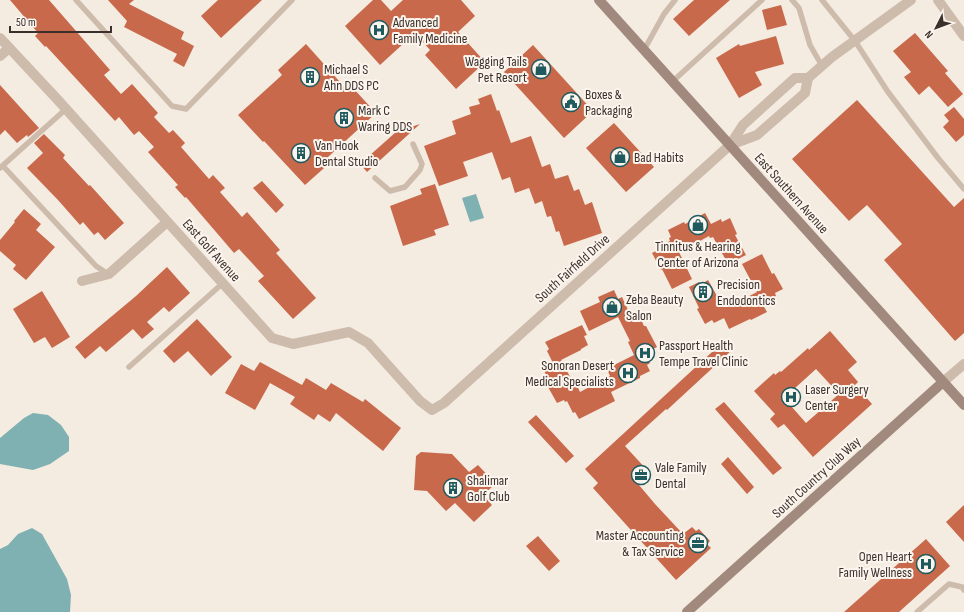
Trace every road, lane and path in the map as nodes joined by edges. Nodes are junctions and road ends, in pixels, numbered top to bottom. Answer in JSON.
{"nodes":[{"id":1,"x":76,"y":0,"type":"edge"},
{"id":2,"x":292,"y":0,"type":"edge"},
{"id":3,"x":599,"y":0,"type":"edge"},
{"id":4,"x":675,"y":0,"type":"edge"},
{"id":5,"x":762,"y":0,"type":"edge"},
{"id":6,"x":792,"y":0,"type":"edge"},
{"id":7,"x":822,"y":0,"type":"edge"},
{"id":8,"x":911,"y":0,"type":"edge"},
{"id":9,"x":938,"y":0,"type":"edge"},
{"id":10,"x":964,"y":36,"type":"edge"},
{"id":11,"x":0,"y":38,"type":"edge"},
{"id":12,"x":855,"y":41,"type":"junction"},
{"id":13,"x":9,"y":48,"type":"junction"},
{"id":14,"x":644,"y":50,"type":"junction"},
{"id":15,"x":0,"y":56,"type":"edge"},
{"id":16,"x":822,"y":66,"type":"junction"},
{"id":17,"x":808,"y":78,"type":"junction"},
{"id":18,"x":673,"y":82,"type":"junction"},
{"id":19,"x":66,"y":109,"type":"junction"},
{"id":20,"x":413,"y":144,"type":"dead end"},
{"id":21,"x":730,"y":145,"type":"junction"},
{"id":22,"x":2,"y":167,"type":"edge"},
{"id":23,"x":375,"y":178,"type":"dead end"},
{"id":24,"x":964,"y":189,"type":"edge"},
{"id":25,"x":167,"y":222,"type":"junction"},
{"id":26,"x":109,"y":274,"type":"junction"},
{"id":27,"x":82,"y":281,"type":"dead end"},
{"id":28,"x":223,"y":283,"type":"junction"},
{"id":29,"x":964,"y":364,"type":"edge"},
{"id":30,"x":129,"y":367,"type":"dead end"},
{"id":31,"x":943,"y":382,"type":"junction"},
{"id":32,"x":964,"y":405,"type":"edge"},
{"id":33,"x":432,"y":410,"type":"joint"},
{"id":34,"x":964,"y":590,"type":"edge"},
{"id":35,"x":687,"y":612,"type":"edge"},
{"id":36,"x":917,"y":612,"type":"edge"}],
"edges":[{"from":1,"to":2,"type":"lane"},
{"from":3,"to":14,"type":"main road","name":"East Southern Avenue"},
{"from":4,"to":14,"type":"lane"},
{"from":5,"to":18,"type":"lane"},
{"from":6,"to":16,"type":"lane"},
{"from":7,"to":12,"type":"lane"},
{"from":8,"to":12,"type":"street","name":"South Fairfield Drive"},
{"from":9,"to":10,"type":"street"},
{"from":11,"to":13,"type":"street","name":"East Golf Avenue"},
{"from":12,"to":16,"type":"street","name":"South Fairfield Drive"},
{"from":12,"to":24,"type":"lane"},
{"from":13,"to":15,"type":"street"},
{"from":13,"to":19,"type":"street","name":"East Golf Avenue"},
{"from":14,"to":18,"type":"main road","name":"East Southern Avenue"},
{"from":16,"to":17,"type":"street","name":"South Fairfield Drive"},
{"from":17,"to":21,"type":"street","name":"South Fairfield Drive"},
{"from":17,"to":21,"type":"street","name":"South Fairfield Drive"},
{"from":18,"to":21,"type":"main road","name":"East Southern Avenue"},
{"from":19,"to":22,"type":"lane"},
{"from":19,"to":25,"type":"street","name":"East Golf Avenue"},
{"from":20,"to":23,"type":"lane"},
{"from":21,"to":31,"type":"main road","name":"East Southern Avenue"},
{"from":21,"to":33,"type":"street","name":"South Fairfield Drive"},
{"from":22,"to":26,"type":"lane"},
{"from":25,"to":26,"type":"street"},
{"from":25,"to":28,"type":"street","name":"East Golf Avenue"},
{"from":26,"to":27,"type":"street"},
{"from":28,"to":30,"type":"lane"},
{"from":28,"to":33,"type":"street","name":"East Golf Avenue"},
{"from":29,"to":31,"type":"street","name":"South Country Club Way"},
{"from":31,"to":32,"type":"main road","name":"East Southern Avenue"},
{"from":31,"to":35,"type":"main road","name":"South Country Club Way"},
{"from":34,"to":36,"type":"lane"}]}
